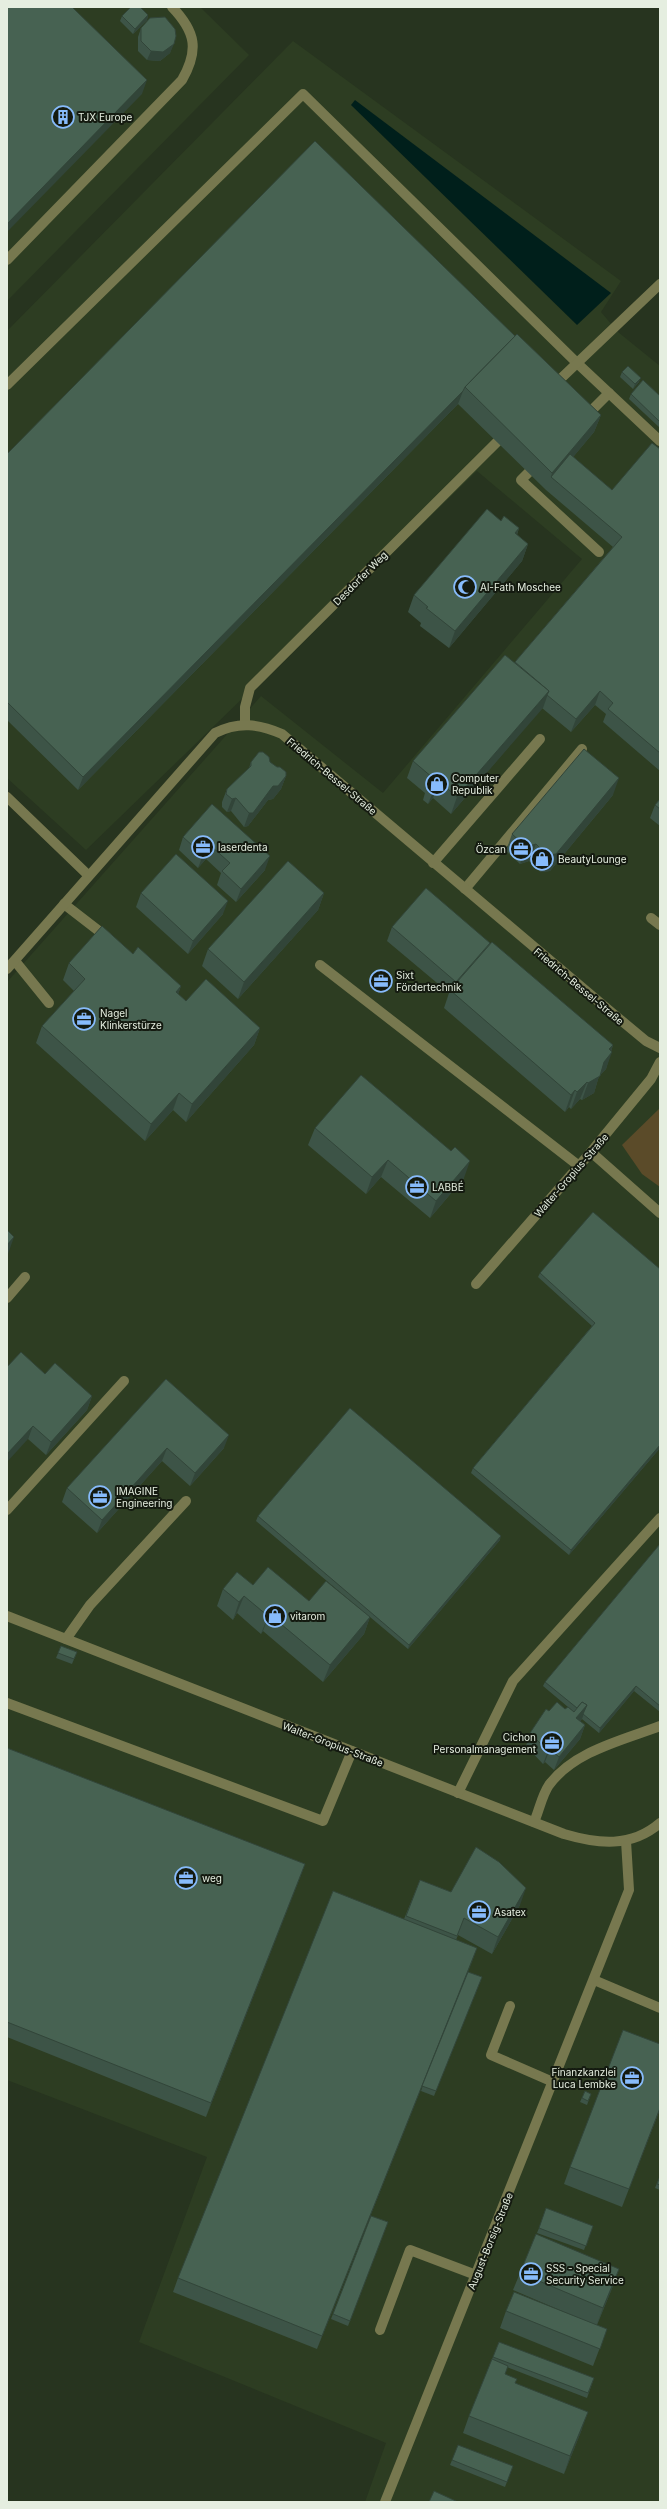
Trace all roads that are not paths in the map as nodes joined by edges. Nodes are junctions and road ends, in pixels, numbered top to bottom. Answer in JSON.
{"nodes":[{"id":1,"x":172,"y":7,"type":"edge"},
{"id":2,"x":7,"y":260,"type":"edge"},
{"id":3,"x":657,"y":287,"type":"edge"},
{"id":4,"x":577,"y":363,"type":"junction"},
{"id":5,"x":7,"y":385,"type":"edge"},
{"id":6,"x":550,"y":389,"type":"edge"},
{"id":7,"x":609,"y":393,"type":"junction"},
{"id":8,"x":576,"y":425,"type":"edge"},
{"id":9,"x":660,"y":441,"type":"edge"},
{"id":10,"x":497,"y":442,"type":"dead end"},
{"id":11,"x":543,"y":458,"type":"edge"},
{"id":12,"x":599,"y":552,"type":"dead end"},
{"id":13,"x":245,"y":724,"type":"junction"},
{"id":14,"x":540,"y":739,"type":"dead end"},
{"id":15,"x":582,"y":749,"type":"edge"},
{"id":16,"x":7,"y":798,"type":"edge"},
{"id":17,"x":433,"y":863,"type":"junction"},
{"id":18,"x":88,"y":875,"type":"junction"},
{"id":19,"x":465,"y":889,"type":"junction"},
{"id":20,"x":64,"y":904,"type":"junction"},
{"id":21,"x":651,"y":918,"type":"dead end"},
{"id":22,"x":660,"y":925,"type":"edge"},
{"id":23,"x":118,"y":946,"type":"edge"},
{"id":24,"x":14,"y":961,"type":"junction"},
{"id":25,"x":320,"y":965,"type":"dead end"},
{"id":26,"x":7,"y":969,"type":"edge"},
{"id":27,"x":49,"y":1004,"type":"dead end"},
{"id":28,"x":660,"y":1048,"type":"edge"},
{"id":29,"x":660,"y":1062,"type":"edge"},
{"id":30,"x":591,"y":1152,"type":"junction"},
{"id":31,"x":579,"y":1166,"type":"junction"},
{"id":32,"x":660,"y":1213,"type":"edge"},
{"id":33,"x":25,"y":1277,"type":"dead end"},
{"id":34,"x":476,"y":1284,"type":"dead end"},
{"id":35,"x":7,"y":1298,"type":"edge"},
{"id":36,"x":124,"y":1381,"type":"dead end"},
{"id":37,"x":186,"y":1501,"type":"dead end"},
{"id":38,"x":7,"y":1510,"type":"edge"},
{"id":39,"x":660,"y":1518,"type":"edge"},
{"id":40,"x":7,"y":1616,"type":"edge"},
{"id":41,"x":66,"y":1639,"type":"junction"},
{"id":42,"x":7,"y":1703,"type":"edge"},
{"id":43,"x":660,"y":1726,"type":"edge"},
{"id":44,"x":352,"y":1751,"type":"junction"},
{"id":45,"x":458,"y":1793,"type":"junction"},
{"id":46,"x":534,"y":1822,"type":"junction"},
{"id":47,"x":660,"y":1823,"type":"edge"},
{"id":48,"x":626,"y":1841,"type":"junction"},
{"id":49,"x":594,"y":1980,"type":"junction"},
{"id":50,"x":510,"y":2006,"type":"dead end"},
{"id":51,"x":660,"y":2008,"type":"edge"},
{"id":52,"x":553,"y":2082,"type":"junction"},
{"id":53,"x":476,"y":2275,"type":"junction"},
{"id":54,"x":380,"y":2330,"type":"dead end"},
{"id":55,"x":385,"y":2502,"type":"edge"}],
"edges":[{"from":1,"to":2,"type":"street"},
{"from":3,"to":4,"type":"street"},
{"from":4,"to":5,"type":"street"},
{"from":4,"to":6,"type":"street"},
{"from":4,"to":7,"type":"street"},
{"from":7,"to":8,"type":"street"},
{"from":7,"to":9,"type":"street"},
{"from":10,"to":13,"type":"street","name":"Desdorfer Weg"},
{"from":11,"to":12,"type":"street"},
{"from":13,"to":17,"type":"street","name":"Friedrich-Bessel-Straße"},
{"from":13,"to":18,"type":"street","name":"Friedrich-Bessel-Straße"},
{"from":14,"to":17,"type":"street"},
{"from":15,"to":19,"type":"street"},
{"from":16,"to":18,"type":"street"},
{"from":17,"to":19,"type":"street","name":"Friedrich-Bessel-Straße"},
{"from":18,"to":20,"type":"street","name":"Friedrich-Bessel-Straße"},
{"from":19,"to":28,"type":"street","name":"Friedrich-Bessel-Straße"},
{"from":20,"to":23,"type":"street"},
{"from":20,"to":24,"type":"street","name":"Friedrich-Bessel-Straße"},
{"from":21,"to":22,"type":"street"},
{"from":24,"to":26,"type":"street","name":"Friedrich-Bessel-Straße"},
{"from":24,"to":27,"type":"street"},
{"from":25,"to":31,"type":"street"},
{"from":29,"to":30,"type":"street","name":"Walter-Gropius-Straße"},
{"from":30,"to":31,"type":"street","name":"Walter-Gropius-Straße"},
{"from":30,"to":32,"type":"street"},
{"from":31,"to":34,"type":"street","name":"Walter-Gropius-Straße"},
{"from":33,"to":35,"type":"street"},
{"from":36,"to":38,"type":"street"},
{"from":37,"to":41,"type":"street"},
{"from":39,"to":45,"type":"street"},
{"from":40,"to":41,"type":"street","name":"Walter-Gropius-Straße"},
{"from":41,"to":44,"type":"street","name":"Walter-Gropius-Straße"},
{"from":42,"to":44,"type":"street"},
{"from":43,"to":46,"type":"street"},
{"from":44,"to":45,"type":"street","name":"Walter-Gropius-Straße"},
{"from":45,"to":46,"type":"street","name":"Walter-Gropius-Straße"},
{"from":46,"to":48,"type":"street","name":"Walter-Gropius-Straße"},
{"from":47,"to":48,"type":"street","name":"Walter-Gropius-Straße"},
{"from":48,"to":49,"type":"street","name":"August-Borsig-Straße"},
{"from":49,"to":51,"type":"street"},
{"from":49,"to":52,"type":"street","name":"August-Borsig-Straße"},
{"from":50,"to":52,"type":"street"},
{"from":52,"to":53,"type":"street","name":"August-Borsig-Straße"},
{"from":53,"to":54,"type":"street"},
{"from":53,"to":55,"type":"street","name":"August-Borsig-Straße"}]}
